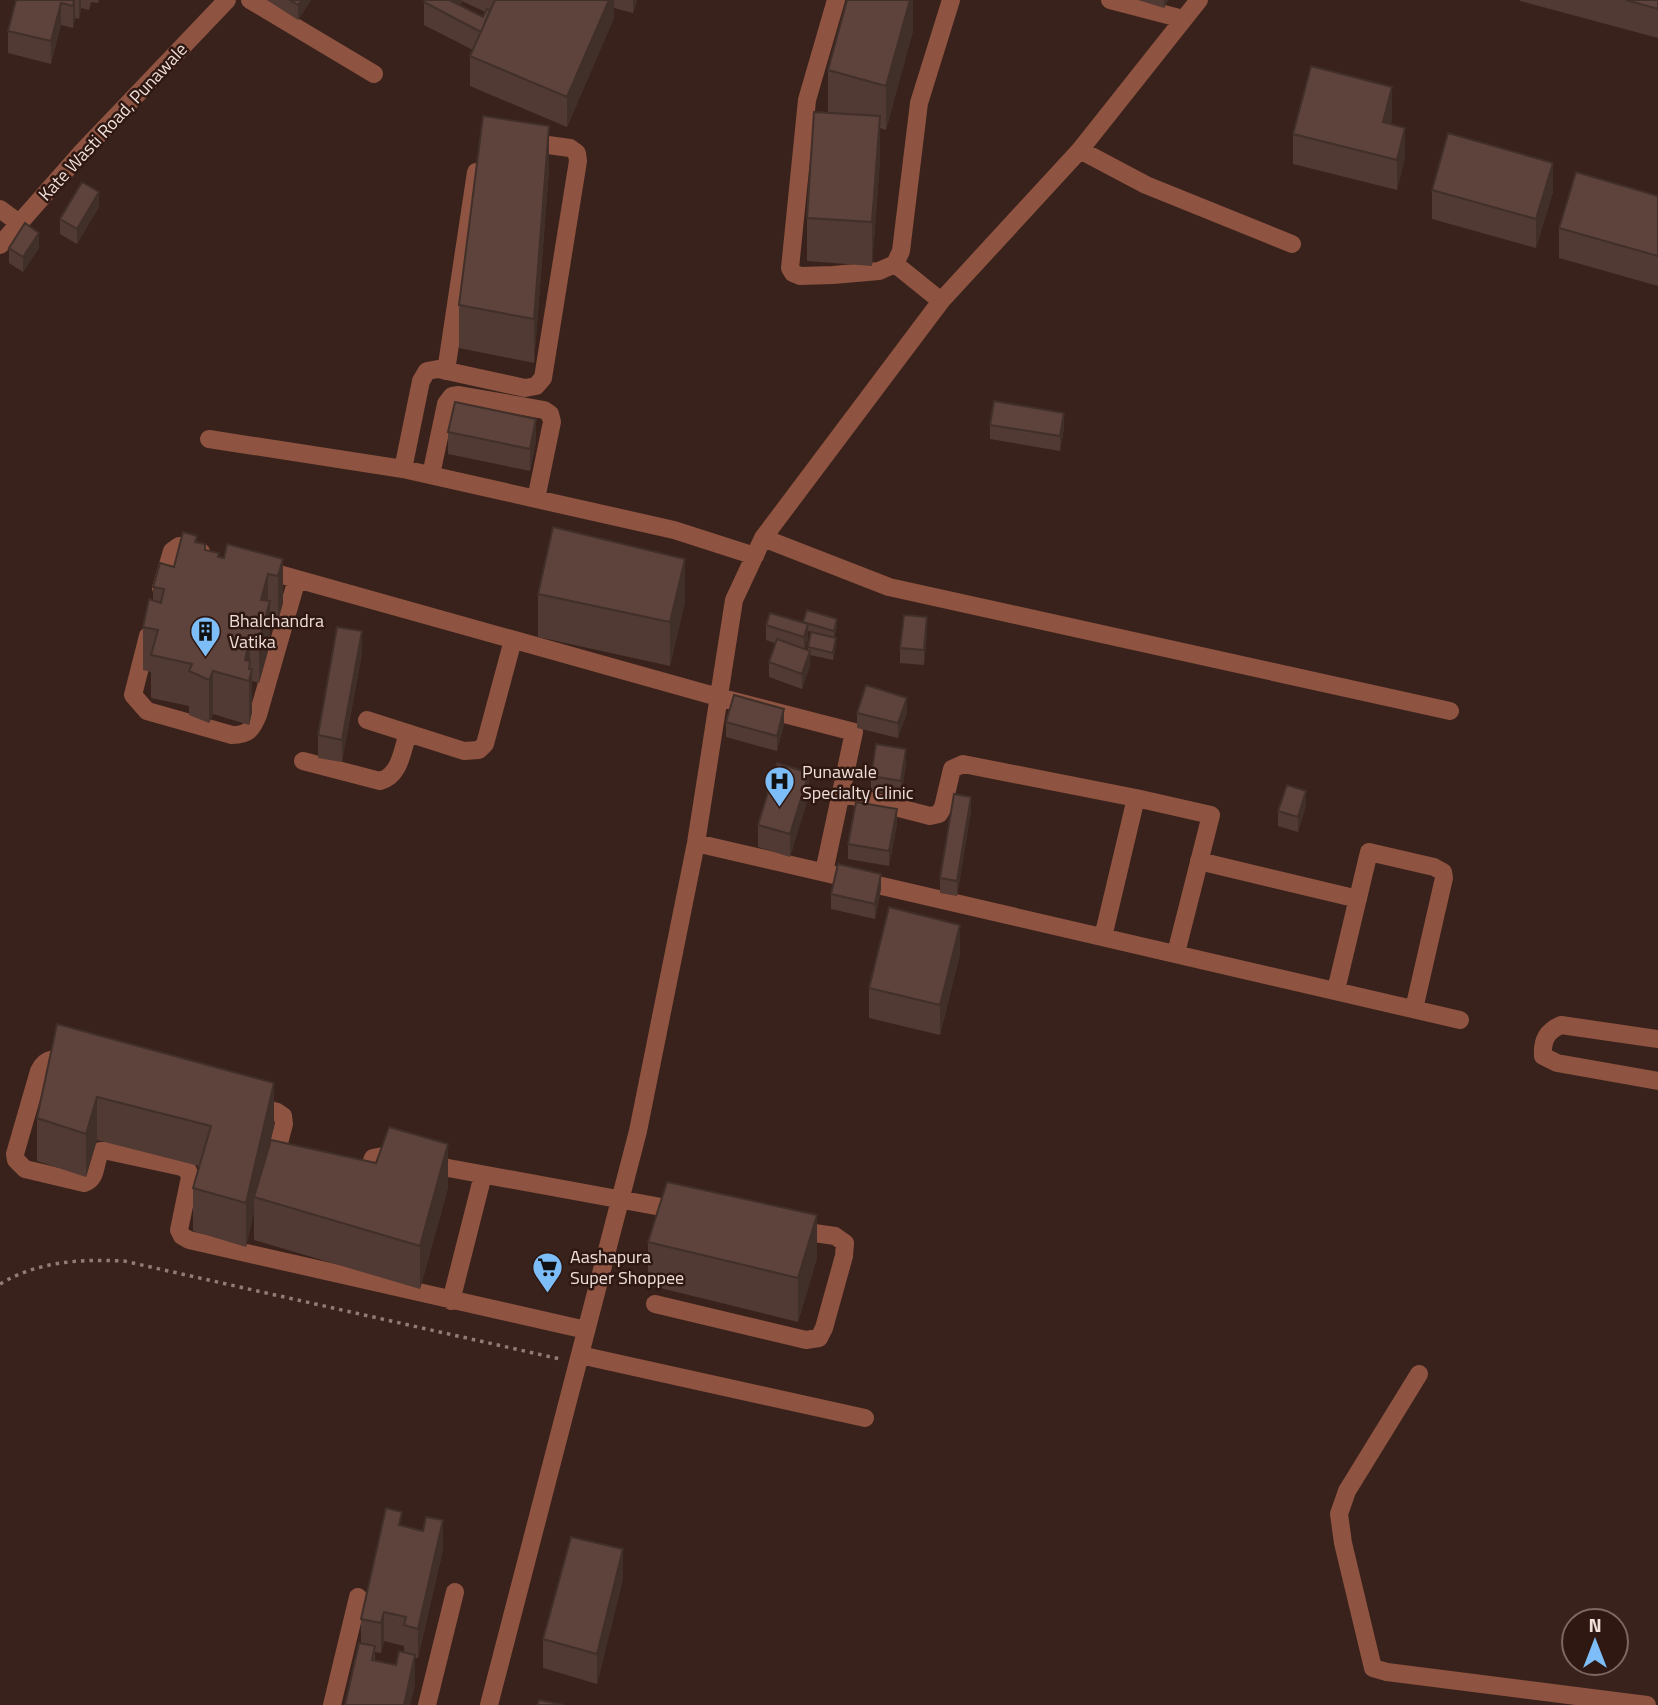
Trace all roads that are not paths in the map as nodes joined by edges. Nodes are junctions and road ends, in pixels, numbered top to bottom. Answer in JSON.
{"nodes":[{"id":1,"x":227,"y":0,"type":"edge"},
{"id":2,"x":250,"y":0,"type":"edge"},
{"id":3,"x":836,"y":0,"type":"edge"},
{"id":4,"x":951,"y":0,"type":"edge"},
{"id":5,"x":1110,"y":0,"type":"edge"},
{"id":6,"x":1199,"y":0,"type":"edge"},
{"id":7,"x":1183,"y":19,"type":"junction"},
{"id":8,"x":374,"y":74,"type":"dead end"},
{"id":9,"x":508,"y":140,"type":"edge"},
{"id":10,"x":1080,"y":150,"type":"junction"},
{"id":11,"x":479,"y":153,"type":"edge"},
{"id":12,"x":0,"y":209,"type":"edge"},
{"id":13,"x":19,"y":223,"type":"junction"},
{"id":14,"x":1292,"y":244,"type":"dead end"},
{"id":15,"x":0,"y":245,"type":"edge"},
{"id":16,"x":895,"y":264,"type":"junction"},
{"id":17,"x":941,"y":301,"type":"junction"},
{"id":18,"x":446,"y":371,"type":"junction"},
{"id":19,"x":209,"y":439,"type":"dead end"},
{"id":20,"x":403,"y":469,"type":"junction"},
{"id":21,"x":431,"y":475,"type":"junction"},
{"id":22,"x":536,"y":499,"type":"junction"},
{"id":23,"x":763,"y":538,"type":"junction"},
{"id":24,"x":755,"y":556,"type":"junction"},
{"id":25,"x":218,"y":557,"type":"edge"},
{"id":26,"x":245,"y":565,"type":"edge"},
{"id":27,"x":297,"y":579,"type":"junction"},
{"id":28,"x":513,"y":640,"type":"junction"},
{"id":29,"x":718,"y":697,"type":"junction"},
{"id":30,"x":1450,"y":711,"type":"dead end"},
{"id":31,"x":367,"y":720,"type":"dead end"},
{"id":32,"x":408,"y":733,"type":"junction"},
{"id":33,"x":303,"y":761,"type":"dead end"},
{"id":34,"x":841,"y":793,"type":"junction"},
{"id":35,"x":1136,"y":798,"type":"junction"},
{"id":36,"x":696,"y":843,"type":"junction"},
{"id":37,"x":1199,"y":861,"type":"junction"},
{"id":38,"x":824,"y":872,"type":"junction"},
{"id":39,"x":1358,"y":899,"type":"junction"},
{"id":40,"x":1103,"y":937,"type":"junction"},
{"id":41,"x":1176,"y":953,"type":"junction"},
{"id":42,"x":1336,"y":990,"type":"junction"},
{"id":43,"x":1414,"y":1009,"type":"junction"},
{"id":44,"x":1460,"y":1020,"type":"dead end"},
{"id":45,"x":1658,"y":1039,"type":"edge"},
{"id":46,"x":87,"y":1065,"type":"edge"},
{"id":47,"x":1658,"y":1080,"type":"edge"},
{"id":48,"x":229,"y":1100,"type":"edge"},
{"id":49,"x":290,"y":1173,"type":"edge"},
{"id":50,"x":483,"y":1175,"type":"junction"},
{"id":51,"x":353,"y":1190,"type":"edge"},
{"id":52,"x":620,"y":1200,"type":"junction"},
{"id":53,"x":701,"y":1214,"type":"edge"},
{"id":54,"x":782,"y":1228,"type":"edge"},
{"id":55,"x":451,"y":1301,"type":"junction"},
{"id":56,"x":654,"y":1304,"type":"dead end"},
{"id":57,"x":586,"y":1331,"type":"junction"},
{"id":58,"x":579,"y":1359,"type":"junction"},
{"id":59,"x":1419,"y":1374,"type":"dead end"},
{"id":60,"x":865,"y":1418,"type":"dead end"},
{"id":61,"x":455,"y":1592,"type":"dead end"},
{"id":62,"x":358,"y":1597,"type":"dead end"},
{"id":63,"x":331,"y":1705,"type":"edge"},
{"id":64,"x":427,"y":1705,"type":"edge"},
{"id":65,"x":489,"y":1705,"type":"edge"},
{"id":66,"x":1647,"y":1705,"type":"edge"}],
"edges":[{"from":1,"to":13,"type":"street","name":"Kate Wasti Road, Punawale"},
{"from":2,"to":8,"type":"street"},
{"from":3,"to":16,"type":"street"},
{"from":4,"to":16,"type":"street"},
{"from":5,"to":7,"type":"street"},
{"from":6,"to":7,"type":"street"},
{"from":7,"to":10,"type":"street"},
{"from":9,"to":18,"type":"street"},
{"from":10,"to":14,"type":"street"},
{"from":10,"to":17,"type":"street"},
{"from":11,"to":18,"type":"street"},
{"from":12,"to":13,"type":"street"},
{"from":13,"to":15,"type":"street","name":"Kate Wasti Road, Punawale"},
{"from":16,"to":17,"type":"street"},
{"from":17,"to":23,"type":"street"},
{"from":18,"to":20,"type":"street"},
{"from":19,"to":20,"type":"street"},
{"from":20,"to":21,"type":"street"},
{"from":21,"to":22,"type":"street"},
{"from":21,"to":22,"type":"street"},
{"from":22,"to":24,"type":"street"},
{"from":23,"to":24,"type":"street"},
{"from":23,"to":30,"type":"street"},
{"from":24,"to":29,"type":"street"},
{"from":25,"to":27,"type":"street"},
{"from":26,"to":27,"type":"street"},
{"from":27,"to":28,"type":"street"},
{"from":28,"to":29,"type":"street"},
{"from":28,"to":32,"type":"street"},
{"from":29,"to":34,"type":"street"},
{"from":29,"to":36,"type":"street"},
{"from":31,"to":32,"type":"street"},
{"from":32,"to":33,"type":"street"},
{"from":34,"to":35,"type":"street"},
{"from":34,"to":38,"type":"street"},
{"from":35,"to":37,"type":"street"},
{"from":35,"to":40,"type":"street"},
{"from":36,"to":38,"type":"street"},
{"from":36,"to":52,"type":"street"},
{"from":37,"to":39,"type":"street"},
{"from":37,"to":41,"type":"street"},
{"from":38,"to":40,"type":"street"},
{"from":39,"to":42,"type":"street"},
{"from":39,"to":43,"type":"street"},
{"from":40,"to":41,"type":"street"},
{"from":41,"to":42,"type":"street"},
{"from":42,"to":43,"type":"street"},
{"from":43,"to":44,"type":"street"},
{"from":45,"to":47,"type":"street"},
{"from":46,"to":55,"type":"street"},
{"from":48,"to":49,"type":"street"},
{"from":50,"to":51,"type":"street"},
{"from":50,"to":52,"type":"street"},
{"from":50,"to":55,"type":"street"},
{"from":52,"to":53,"type":"street"},
{"from":52,"to":57,"type":"street"},
{"from":54,"to":56,"type":"street"},
{"from":55,"to":57,"type":"street"},
{"from":57,"to":58,"type":"street"},
{"from":58,"to":60,"type":"street"},
{"from":58,"to":65,"type":"street"},
{"from":59,"to":66,"type":"street"},
{"from":61,"to":64,"type":"street"},
{"from":62,"to":63,"type":"street"}]}
